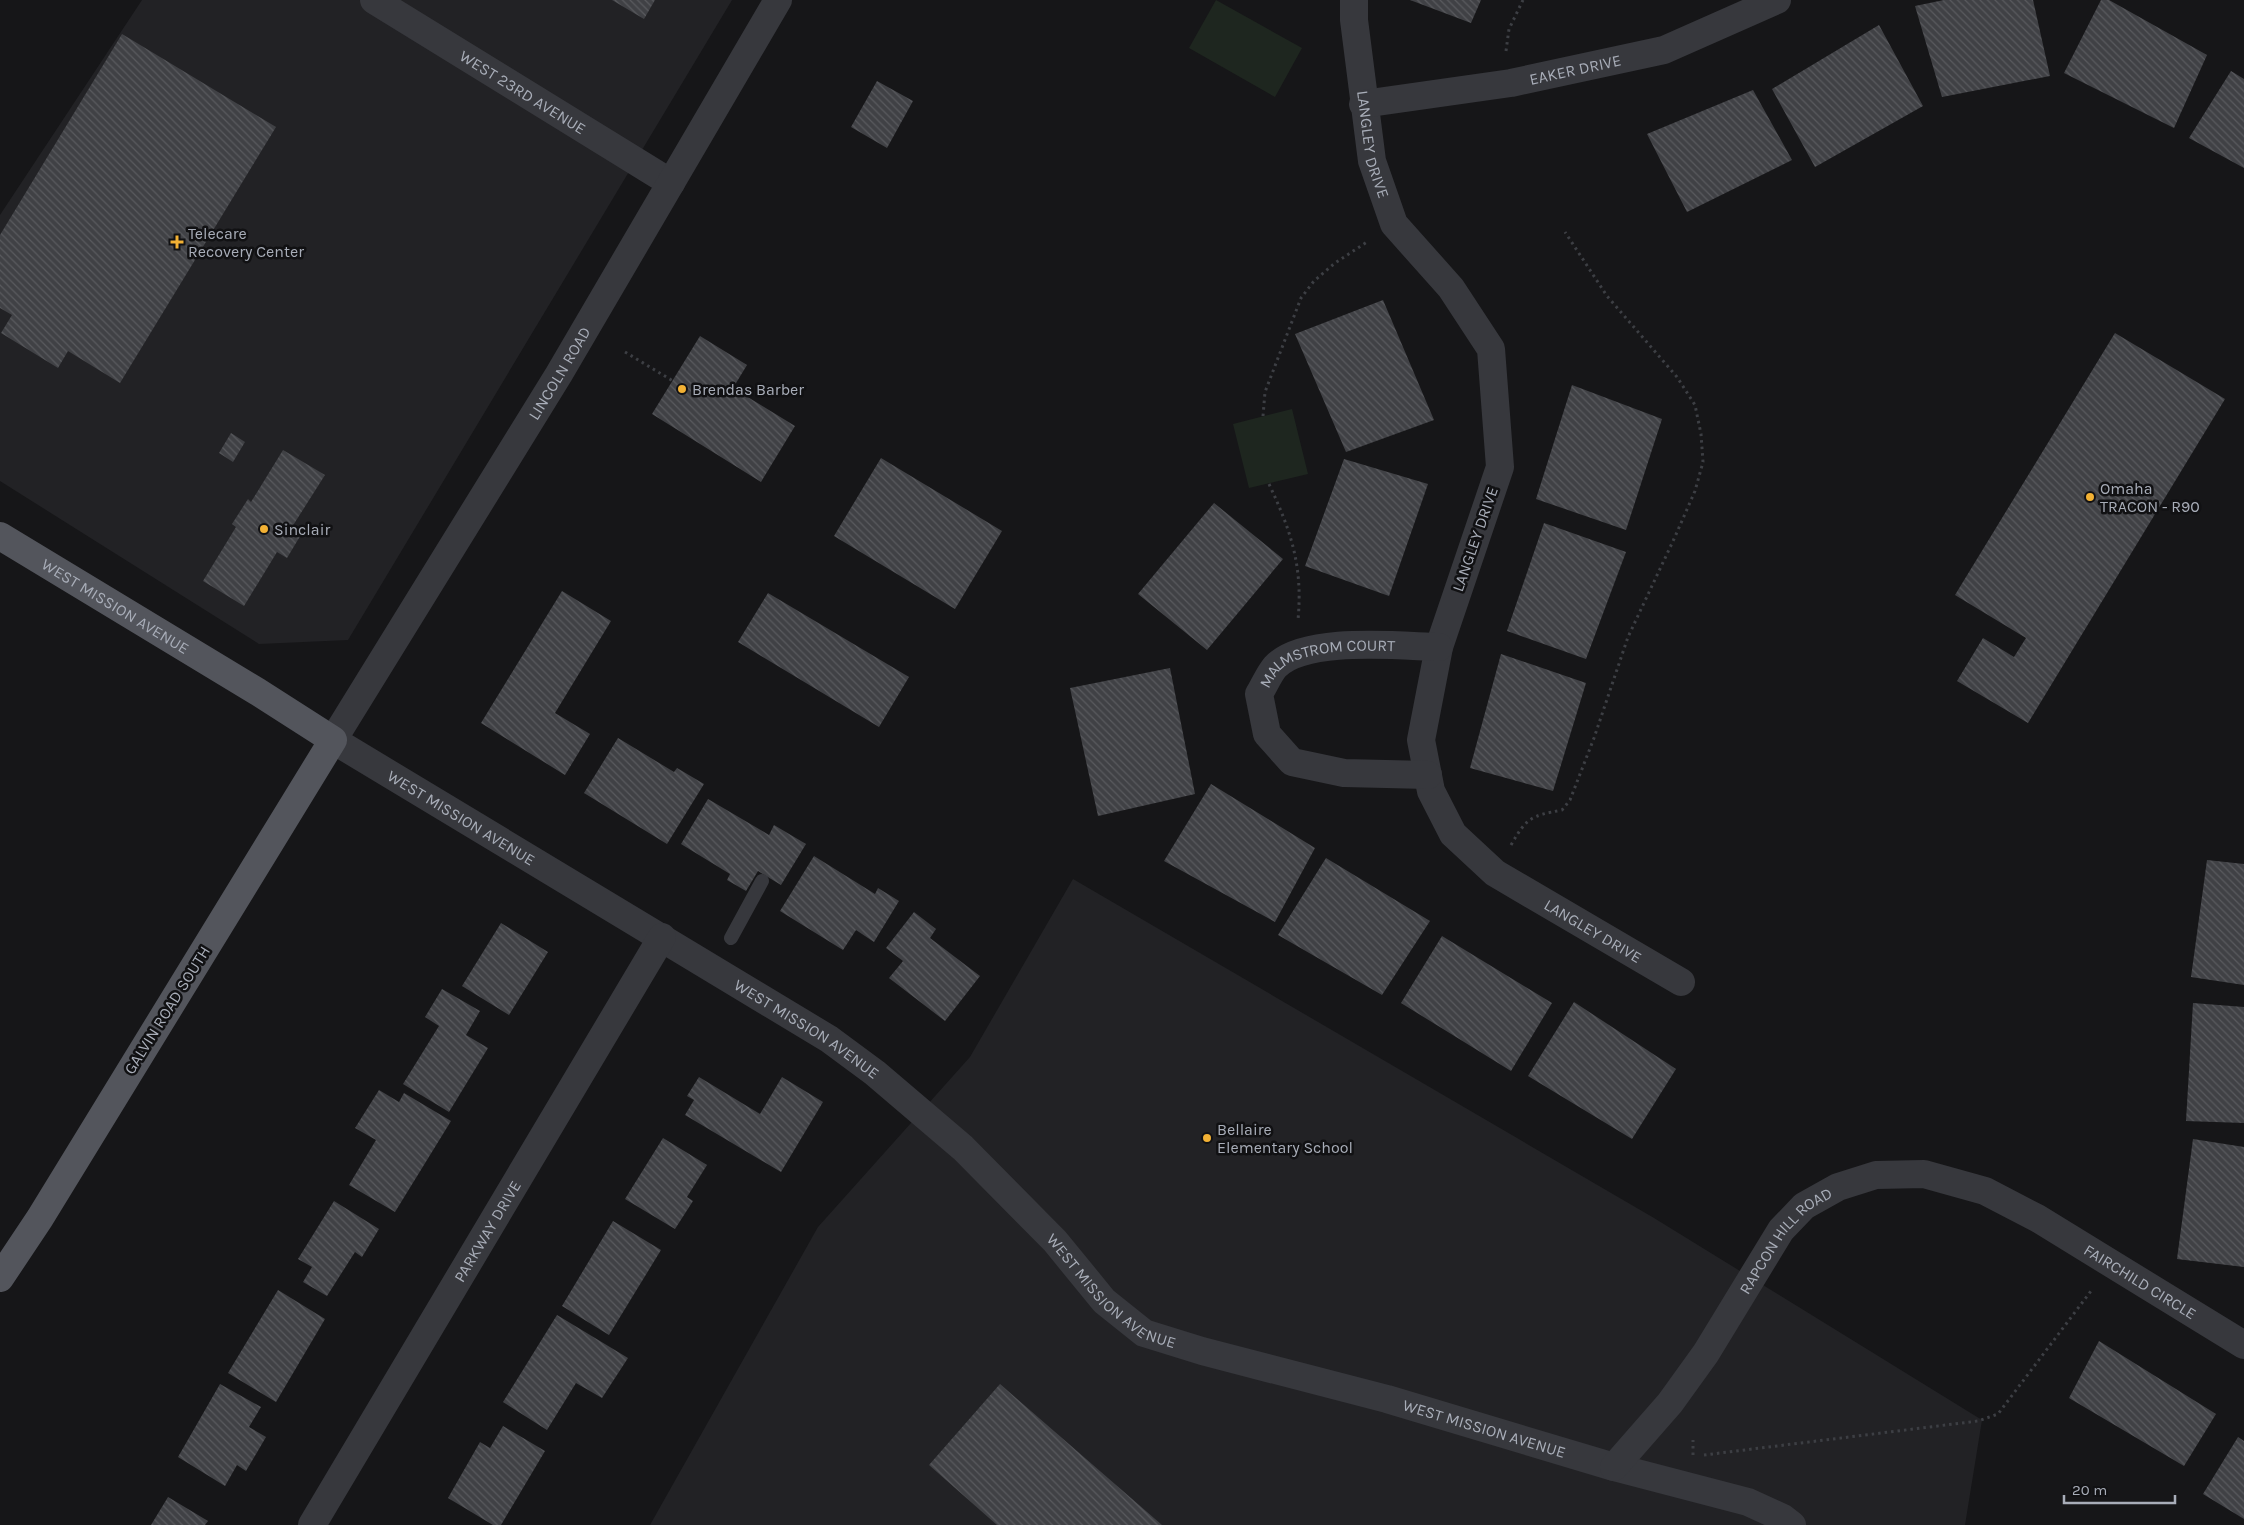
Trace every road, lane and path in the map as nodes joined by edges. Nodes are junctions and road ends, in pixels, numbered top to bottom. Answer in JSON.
{"nodes":[{"id":1,"x":374,"y":0,"type":"edge"},
{"id":2,"x":778,"y":0,"type":"edge"},
{"id":3,"x":1354,"y":0,"type":"edge"},
{"id":4,"x":1523,"y":0,"type":"edge"},
{"id":5,"x":1777,"y":0,"type":"edge"},
{"id":6,"x":1511,"y":82,"type":"junction"},
{"id":7,"x":1363,"y":104,"type":"junction"},
{"id":8,"x":671,"y":183,"type":"junction"},
{"id":9,"x":1394,"y":224,"type":"junction"},
{"id":10,"x":1564,"y":232,"type":"dead end"},
{"id":11,"x":625,"y":352,"type":"dead end"},
{"id":12,"x":673,"y":381,"type":"dead end"},
{"id":13,"x":1263,"y":416,"type":"dead end"},
{"id":14,"x":1269,"y":484,"type":"dead end"},
{"id":15,"x":0,"y":536,"type":"edge"},
{"id":16,"x":1439,"y":647,"type":"junction"},
{"id":17,"x":1296,"y":653,"type":"junction"},
{"id":18,"x":333,"y":740,"type":"junction"},
{"id":19,"x":1428,"y":775,"type":"junction"},
{"id":20,"x":1494,"y":873,"type":"junction"},
{"id":21,"x":762,"y":881,"type":"dead end"},
{"id":22,"x":662,"y":937,"type":"junction"},
{"id":23,"x":731,"y":938,"type":"dead end"},
{"id":24,"x":1681,"y":982,"type":"dead end"},
{"id":25,"x":2037,"y":1218,"type":"joint"},
{"id":26,"x":0,"y":1278,"type":"edge"},
{"id":27,"x":2075,"y":1313,"type":"dead end"},
{"id":28,"x":2244,"y":1345,"type":"edge"},
{"id":29,"x":1693,"y":1440,"type":"dead end"},
{"id":30,"x":1614,"y":1467,"type":"junction"},
{"id":31,"x":312,"y":1525,"type":"edge"},
{"id":32,"x":1792,"y":1525,"type":"edge"}],
"edges":[{"from":1,"to":8,"type":"street","name":"WEST 23RD AVENUE"},
{"from":2,"to":8,"type":"street","name":"LINCOLN ROAD"},
{"from":3,"to":7,"type":"street","name":"LANGLEY DRIVE"},
{"from":4,"to":6,"type":"path"},
{"from":5,"to":6,"type":"street","name":"EAKER DRIVE"},
{"from":6,"to":7,"type":"street","name":"EAKER DRIVE"},
{"from":7,"to":9,"type":"street","name":"LANGLEY DRIVE"},
{"from":8,"to":18,"type":"street","name":"LINCOLN ROAD"},
{"from":9,"to":13,"type":"path"},
{"from":9,"to":16,"type":"street","name":"LANGLEY DRIVE"},
{"from":10,"to":20,"type":"path"},
{"from":11,"to":12,"type":"path"},
{"from":14,"to":17,"type":"path"},
{"from":15,"to":18,"type":"main road","name":"WEST MISSION AVENUE"},
{"from":16,"to":17,"type":"street","name":"MALMSTROM COURT"},
{"from":16,"to":19,"type":"street","name":"LANGLEY DRIVE"},
{"from":17,"to":19,"type":"street","name":"MALMSTROM COURT"},
{"from":18,"to":22,"type":"street","name":"WEST MISSION AVENUE"},
{"from":18,"to":26,"type":"main road","name":"GALVIN ROAD SOUTH"},
{"from":19,"to":20,"type":"street","name":"LANGLEY DRIVE"},
{"from":20,"to":24,"type":"street","name":"LANGLEY DRIVE"},
{"from":21,"to":23,"type":"lane"},
{"from":22,"to":30,"type":"street","name":"WEST MISSION AVENUE"},
{"from":22,"to":31,"type":"street","name":"PARKWAY DRIVE"},
{"from":25,"to":28,"type":"street","name":"FAIRCHILD CIRCLE"},
{"from":25,"to":30,"type":"street","name":"RAPCON HILL ROAD"},
{"from":27,"to":29,"type":"path"},
{"from":30,"to":32,"type":"street","name":"WEST MISSION AVENUE"}]}
